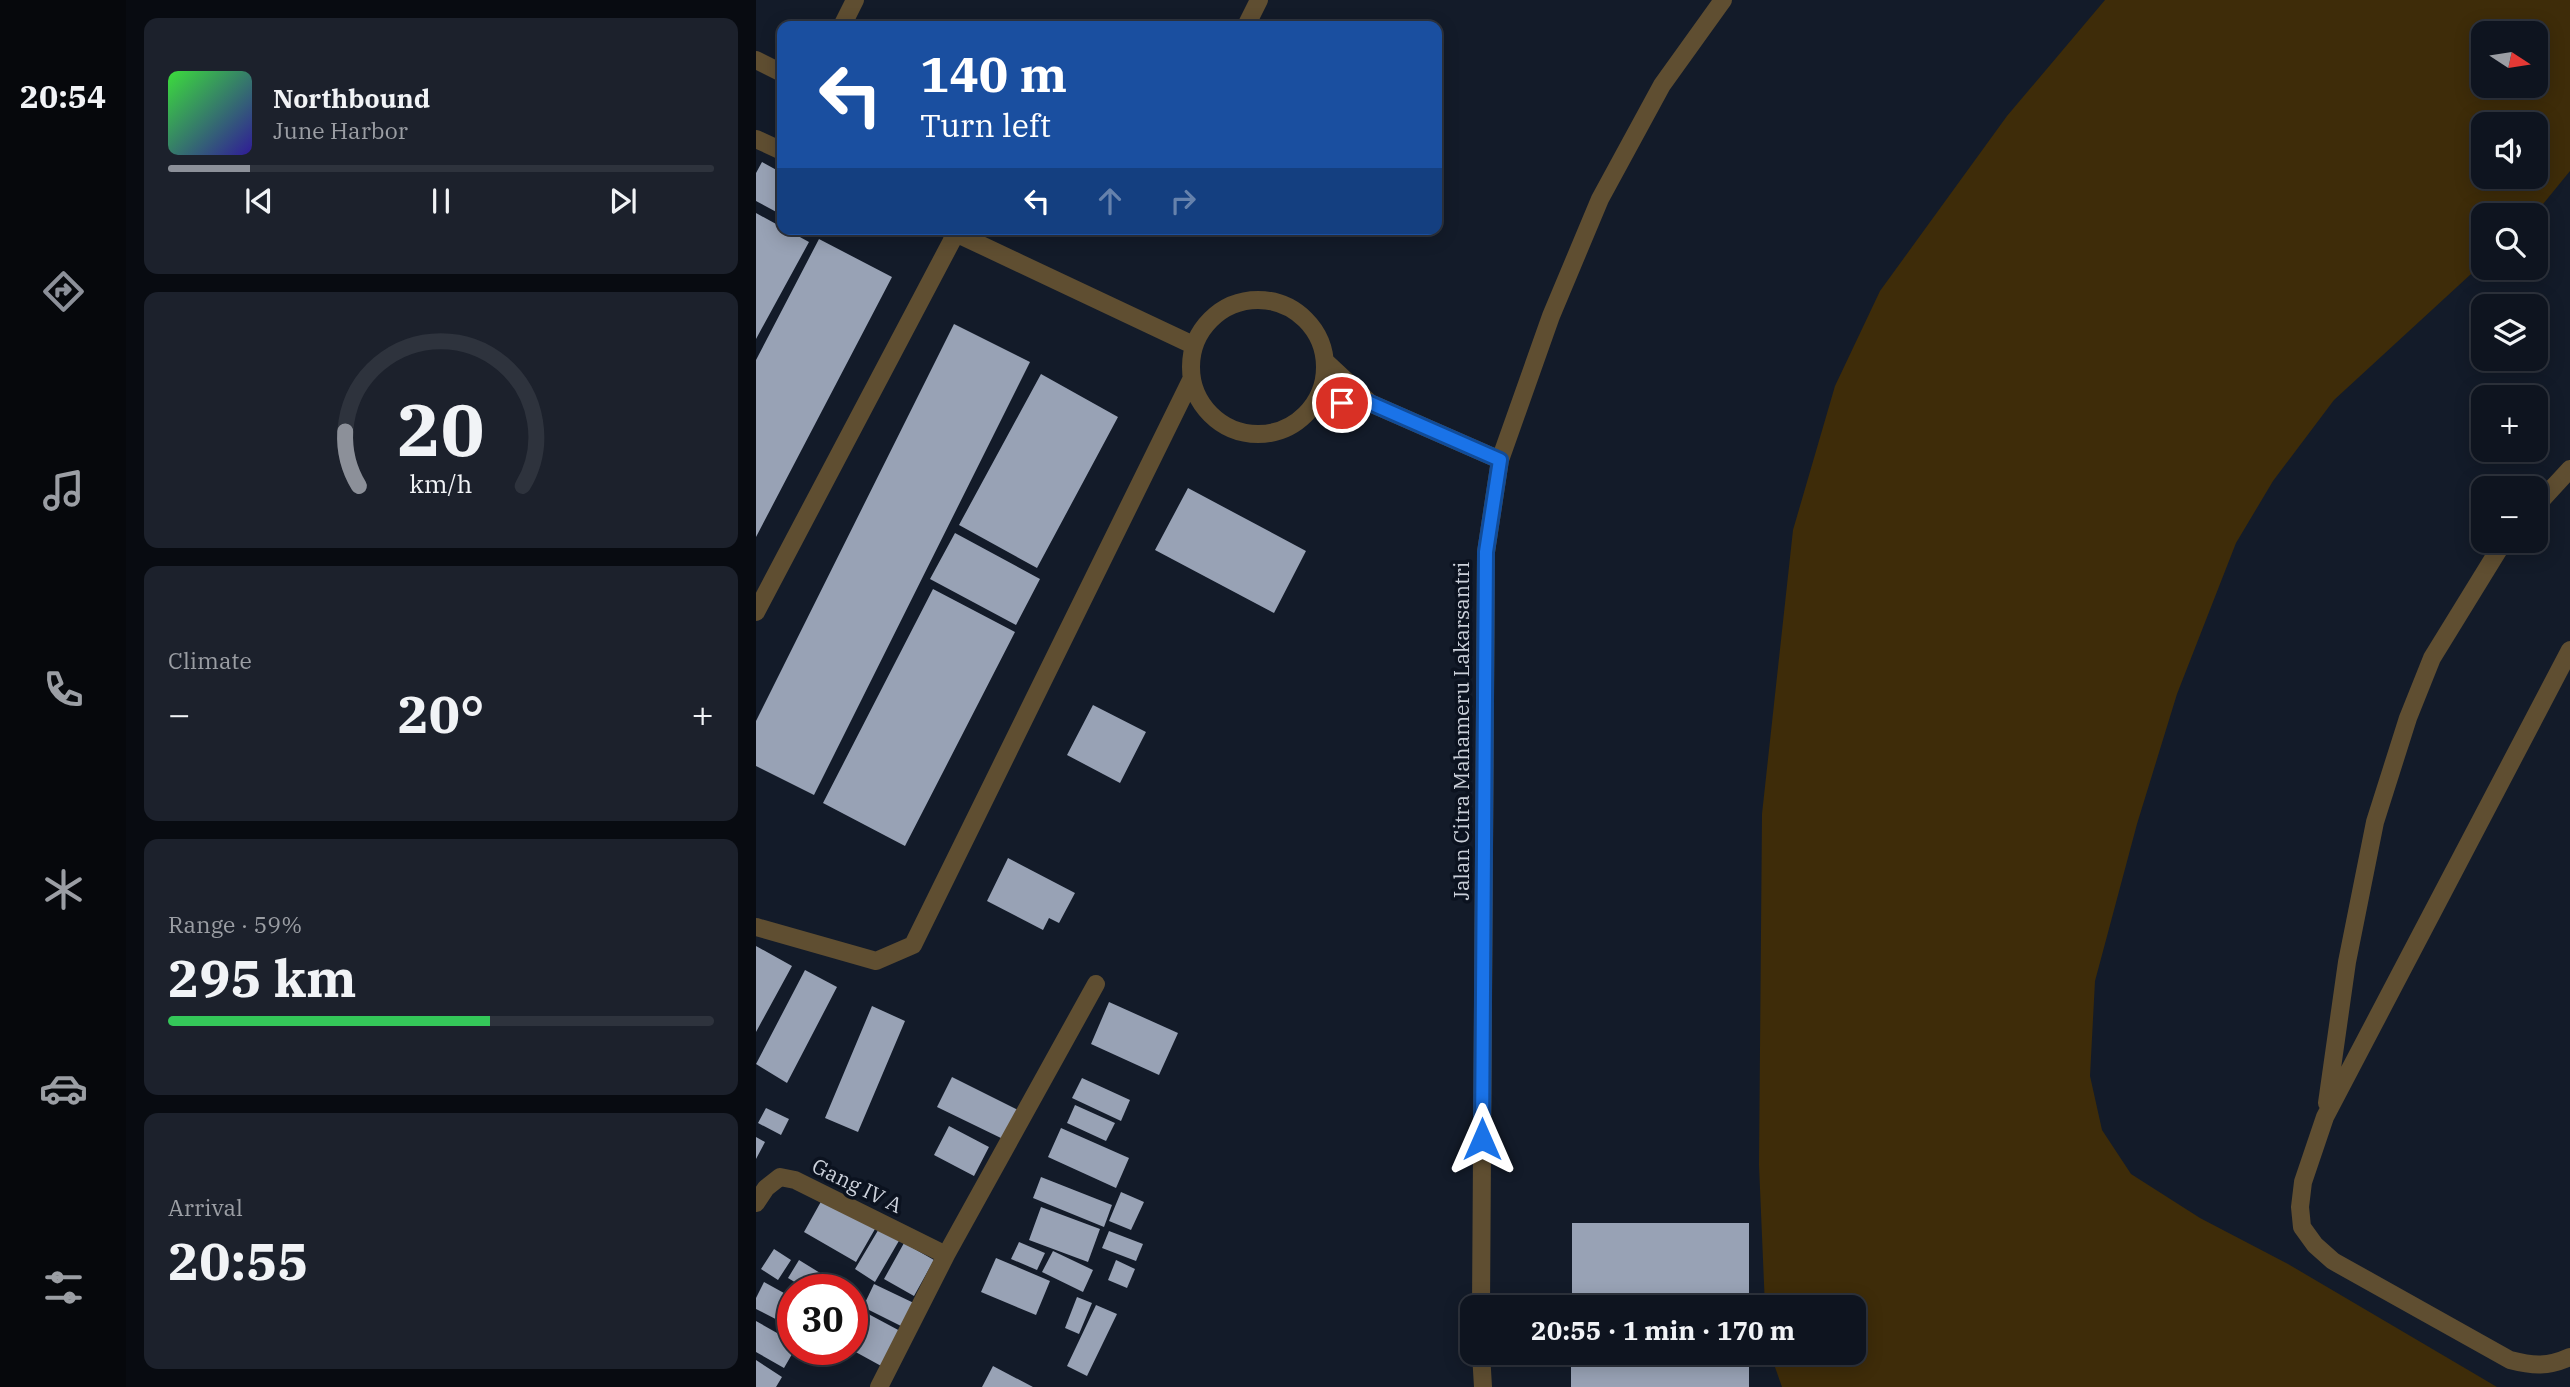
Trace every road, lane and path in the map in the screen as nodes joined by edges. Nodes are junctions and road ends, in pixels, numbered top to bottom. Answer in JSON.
{"nodes":[{"id":1,"x":855,"y":0,"type":"edge"},
{"id":2,"x":1259,"y":0,"type":"edge"},
{"id":3,"x":1723,"y":0,"type":"edge"},
{"id":4,"x":844,"y":21,"type":"edge"},
{"id":5,"x":1248,"y":21,"type":"edge"},
{"id":6,"x":756,"y":60,"type":"edge"},
{"id":7,"x":777,"y":70,"type":"edge"},
{"id":8,"x":756,"y":139,"type":"edge"},
{"id":9,"x":777,"y":149,"type":"edge"},
{"id":10,"x":950,"y":235,"type":"edge"},
{"id":11,"x":960,"y":235,"type":"edge"},
{"id":12,"x":1193,"y":345,"type":"junction"},
{"id":13,"x":1325,"y":361,"type":"junction"},
{"id":14,"x":1191,"y":380,"type":"junction"},
{"id":15,"x":1370,"y":403,"type":"junction"},
{"id":16,"x":1315,"y":404,"type":"junction"},
{"id":17,"x":1500,"y":460,"type":"junction"},
{"id":18,"x":2570,"y":469,"type":"edge"},
{"id":19,"x":2548,"y":493,"type":"edge"},
{"id":20,"x":2497,"y":553,"type":"edge"},
{"id":21,"x":756,"y":612,"type":"edge"},
{"id":22,"x":2570,"y":650,"type":"edge"},
{"id":23,"x":756,"y":927,"type":"edge"},
{"id":24,"x":1096,"y":984,"type":"dead end"},
{"id":25,"x":2325,"y":1117,"type":"junction"},
{"id":26,"x":756,"y":1203,"type":"edge"},
{"id":27,"x":946,"y":1255,"type":"junction"},
{"id":28,"x":1481,"y":1295,"type":"edge"},
{"id":29,"x":2570,"y":1357,"type":"edge"},
{"id":30,"x":1482,"y":1365,"type":"edge"},
{"id":31,"x":879,"y":1387,"type":"edge"},
{"id":32,"x":1483,"y":1387,"type":"edge"}],
"edges":[{"from":1,"to":4,"type":"street"},
{"from":2,"to":5,"type":"street"},
{"from":3,"to":17,"type":"street","name":"Jalan Citra Mahameru Lakarsantri"},
{"from":6,"to":7,"type":"street"},
{"from":8,"to":9,"type":"street"},
{"from":10,"to":21,"type":"street"},
{"from":11,"to":12,"type":"street"},
{"from":12,"to":13,"type":"street"},
{"from":12,"to":14,"type":"street"},
{"from":13,"to":15,"type":"street"},
{"from":13,"to":16,"type":"street"},
{"from":14,"to":16,"type":"street"},
{"from":14,"to":23,"type":"street"},
{"from":15,"to":16,"type":"street"},
{"from":15,"to":17,"type":"street"},
{"from":17,"to":28,"type":"street","name":"Jalan Citra Mahameru Lakarsantri"},
{"from":18,"to":19,"type":"street"},
{"from":20,"to":25,"type":"street"},
{"from":22,"to":25,"type":"street"},
{"from":24,"to":27,"type":"street"},
{"from":25,"to":29,"type":"street"},
{"from":26,"to":27,"type":"street","name":"Gang IV A"},
{"from":27,"to":31,"type":"street"},
{"from":30,"to":32,"type":"street"}]}
